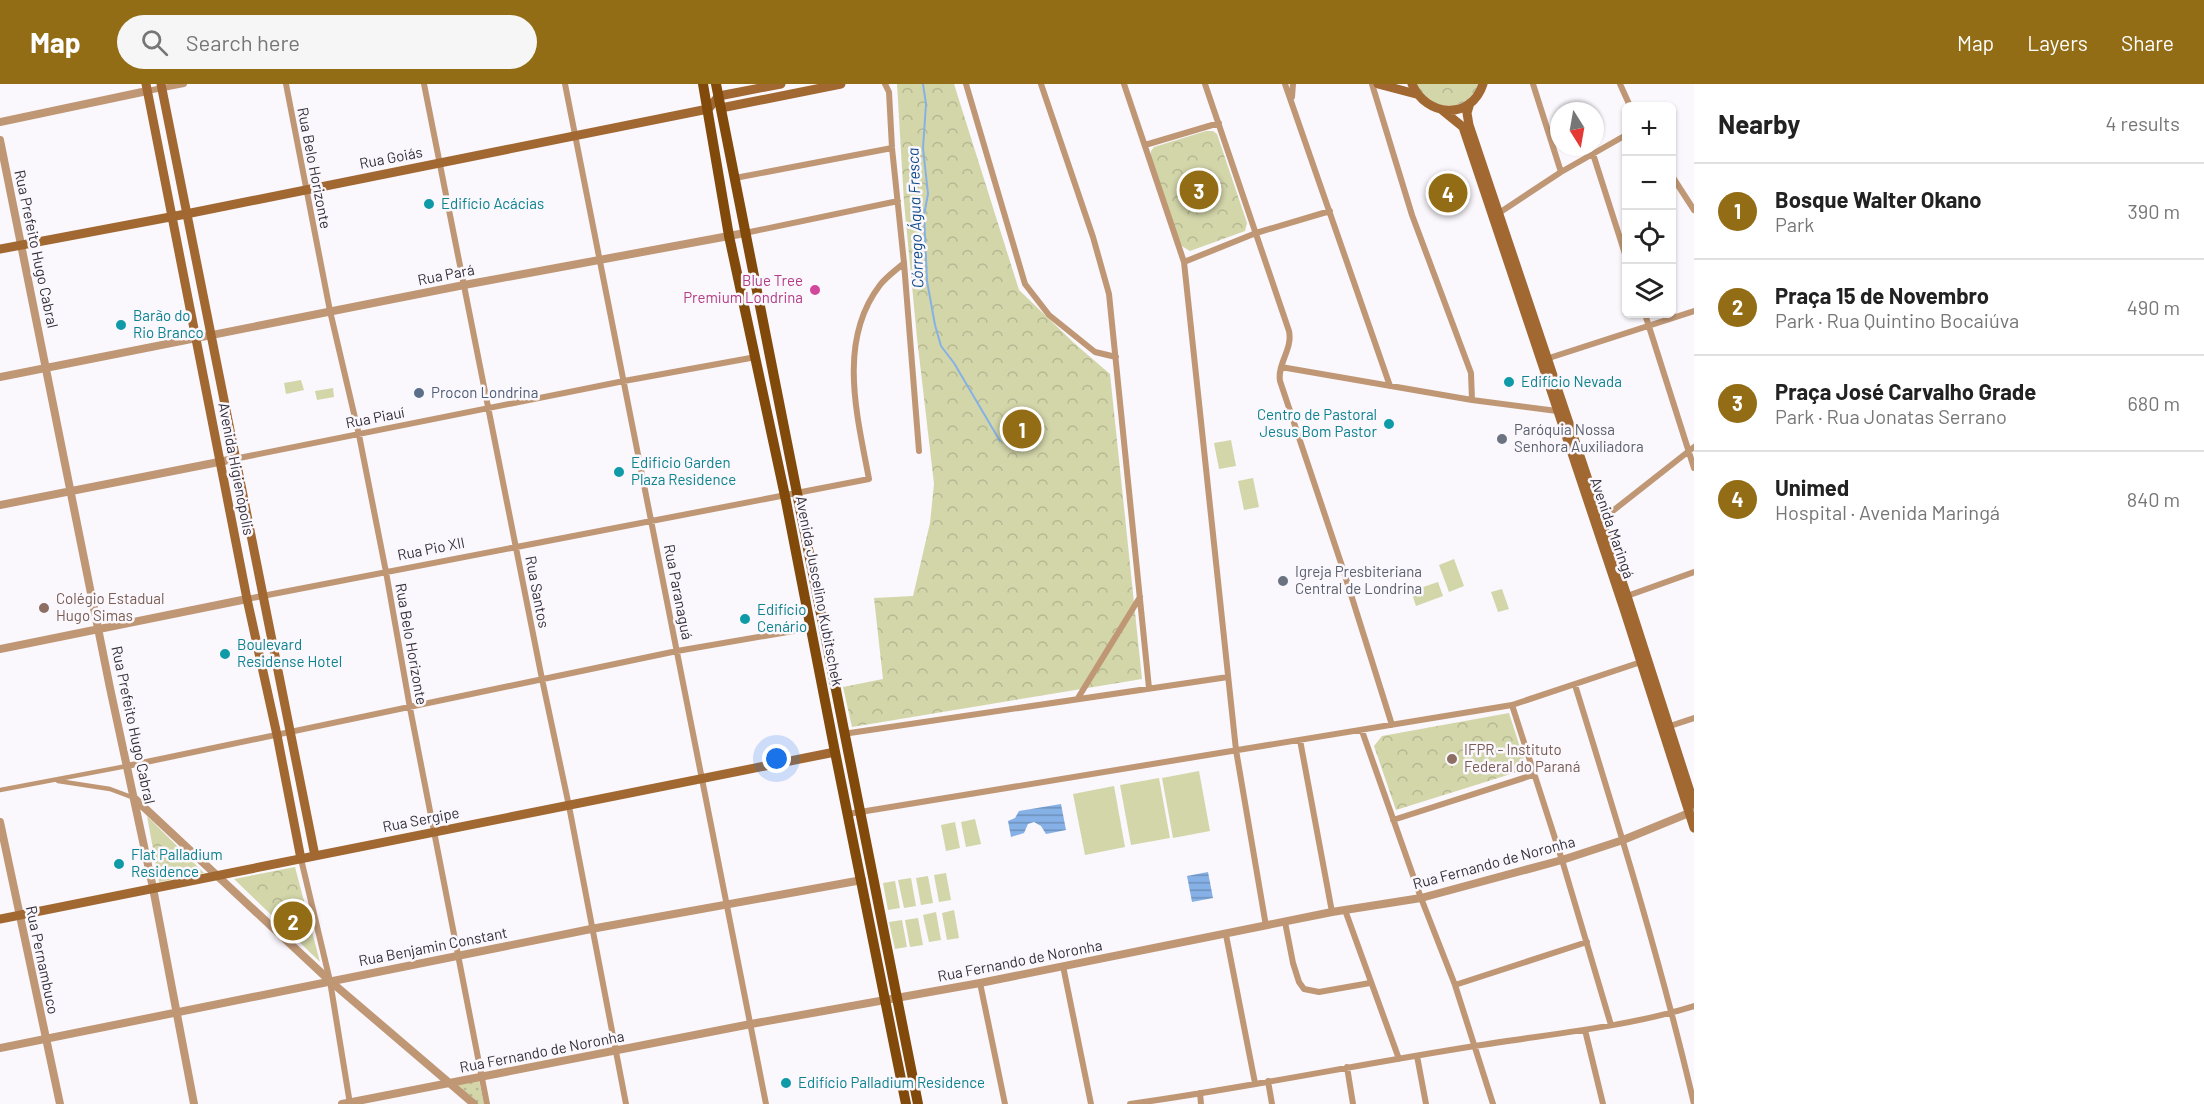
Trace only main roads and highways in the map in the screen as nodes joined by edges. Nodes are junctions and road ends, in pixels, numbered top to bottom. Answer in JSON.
{"nodes":[{"id":1,"x":703,"y":84,"type":"edge"},
{"id":2,"x":716,"y":84,"type":"edge"},
{"id":3,"x":781,"y":84,"type":"edge"},
{"id":4,"x":841,"y":84,"type":"edge"},
{"id":5,"x":1378,"y":84,"type":"edge"},
{"id":6,"x":1412,"y":84,"type":"edge"},
{"id":7,"x":1483,"y":84,"type":"edge"},
{"id":8,"x":162,"y":86,"type":"edge"},
{"id":9,"x":147,"y":87,"type":"edge"},
{"id":10,"x":1416,"y":94,"type":"junction"},
{"id":11,"x":718,"y":96,"type":"junction"},
{"id":12,"x":1470,"y":103,"type":"junction"},
{"id":13,"x":721,"y":108,"type":"junction"},
{"id":14,"x":708,"y":110,"type":"junction"},
{"id":15,"x":1442,"y":110,"type":"junction"},
{"id":16,"x":186,"y":214,"type":"junction"},
{"id":17,"x":173,"y":216,"type":"junction"},
{"id":18,"x":0,"y":249,"type":"edge"},
{"id":19,"x":756,"y":357,"type":"junction"},
{"id":20,"x":1544,"y":359,"type":"junction"},
{"id":21,"x":783,"y":429,"type":"junction"},
{"id":22,"x":791,"y":495,"type":"junction"},
{"id":23,"x":1598,"y":522,"type":"junction"},
{"id":24,"x":835,"y":752,"type":"junction"},
{"id":25,"x":1694,"y":804,"type":"edge"},
{"id":26,"x":1692,"y":812,"type":"edge"},
{"id":27,"x":853,"y":813,"type":"junction"},
{"id":28,"x":308,"y":823,"type":"junction"},
{"id":29,"x":294,"y":825,"type":"junction"},
{"id":30,"x":1694,"y":828,"type":"edge"},
{"id":31,"x":315,"y":856,"type":"junction"},
{"id":32,"x":301,"y":859,"type":"junction"},
{"id":33,"x":0,"y":919,"type":"edge"},
{"id":34,"x":891,"y":998,"type":"junction"},
{"id":35,"x":906,"y":1104,"type":"edge"},
{"id":36,"x":918,"y":1104,"type":"edge"}],
"edges":[{"from":1,"to":14,"type":"main road","name":"Avenida Juscelino Kubitschek"},
{"from":2,"to":11,"type":"main road","name":"Avenida Juscelino Kubitschek"},
{"from":3,"to":11,"type":"main road"},
{"from":4,"to":13,"type":"main road"},
{"from":5,"to":10,"type":"main road","name":"Avenida Maringá"},
{"from":6,"to":10,"type":"main road"},
{"from":7,"to":12,"type":"main road"},
{"from":8,"to":16,"type":"main road","name":"Avenida Higienópolis"},
{"from":9,"to":17,"type":"main road","name":"Avenida Higienópolis"},
{"from":10,"to":15,"type":"main road","name":"Avenida Maringá"},
{"from":11,"to":13,"type":"main road","name":"Avenida Juscelino Kubitschek"},
{"from":11,"to":14,"type":"main road"},
{"from":12,"to":15,"type":"main road"},
{"from":12,"to":20,"type":"main road","name":"Avenida Maringá"},
{"from":13,"to":21,"type":"main road","name":"Avenida Juscelino Kubitschek"},
{"from":14,"to":16,"type":"main road","name":"Rua Goiás"},
{"from":14,"to":19,"type":"main road","name":"Avenida Juscelino Kubitschek"},
{"from":15,"to":20,"type":"main road","name":"Avenida Maringá"},
{"from":16,"to":17,"type":"main road","name":"Rua Goiás"},
{"from":16,"to":28,"type":"main road","name":"Avenida Higienópolis"},
{"from":17,"to":18,"type":"main road","name":"Rua Goiás"},
{"from":17,"to":29,"type":"main road","name":"Avenida Higienópolis"},
{"from":19,"to":21,"type":"main road"},
{"from":19,"to":22,"type":"main road","name":"Avenida Juscelino Kubitschek"},
{"from":20,"to":23,"type":"main road","name":"Avenida Maringá"},
{"from":20,"to":23,"type":"main road","name":"Avenida Maringá"},
{"from":21,"to":22,"type":"main road","name":"Avenida Juscelino Kubitschek"},
{"from":22,"to":24,"type":"main road","name":"Avenida Juscelino Kubitschek"},
{"from":22,"to":27,"type":"main road","name":"Avenida Juscelino Kubitschek"},
{"from":23,"to":25,"type":"main road","name":"Avenida Maringá"},
{"from":23,"to":26,"type":"main road","name":"Avenida Maringá"},
{"from":24,"to":27,"type":"main road","name":"Avenida Juscelino Kubitschek"},
{"from":24,"to":31,"type":"main road","name":"Rua Sergipe"},
{"from":26,"to":30,"type":"main road","name":"Avenida Maringá"},
{"from":27,"to":34,"type":"main road","name":"Avenida Juscelino Kubitschek"},
{"from":28,"to":29,"type":"main road"},
{"from":28,"to":31,"type":"main road","name":"Avenida Higienópolis"},
{"from":29,"to":32,"type":"main road","name":"Avenida Higienópolis"},
{"from":31,"to":32,"type":"main road","name":"Rua Sergipe"},
{"from":32,"to":33,"type":"main road","name":"Rua Sergipe"},
{"from":34,"to":35,"type":"main road","name":"Avenida Juscelino Kubitschek"},
{"from":34,"to":36,"type":"main road","name":"Avenida Juscelino Kubitschek"}]}
